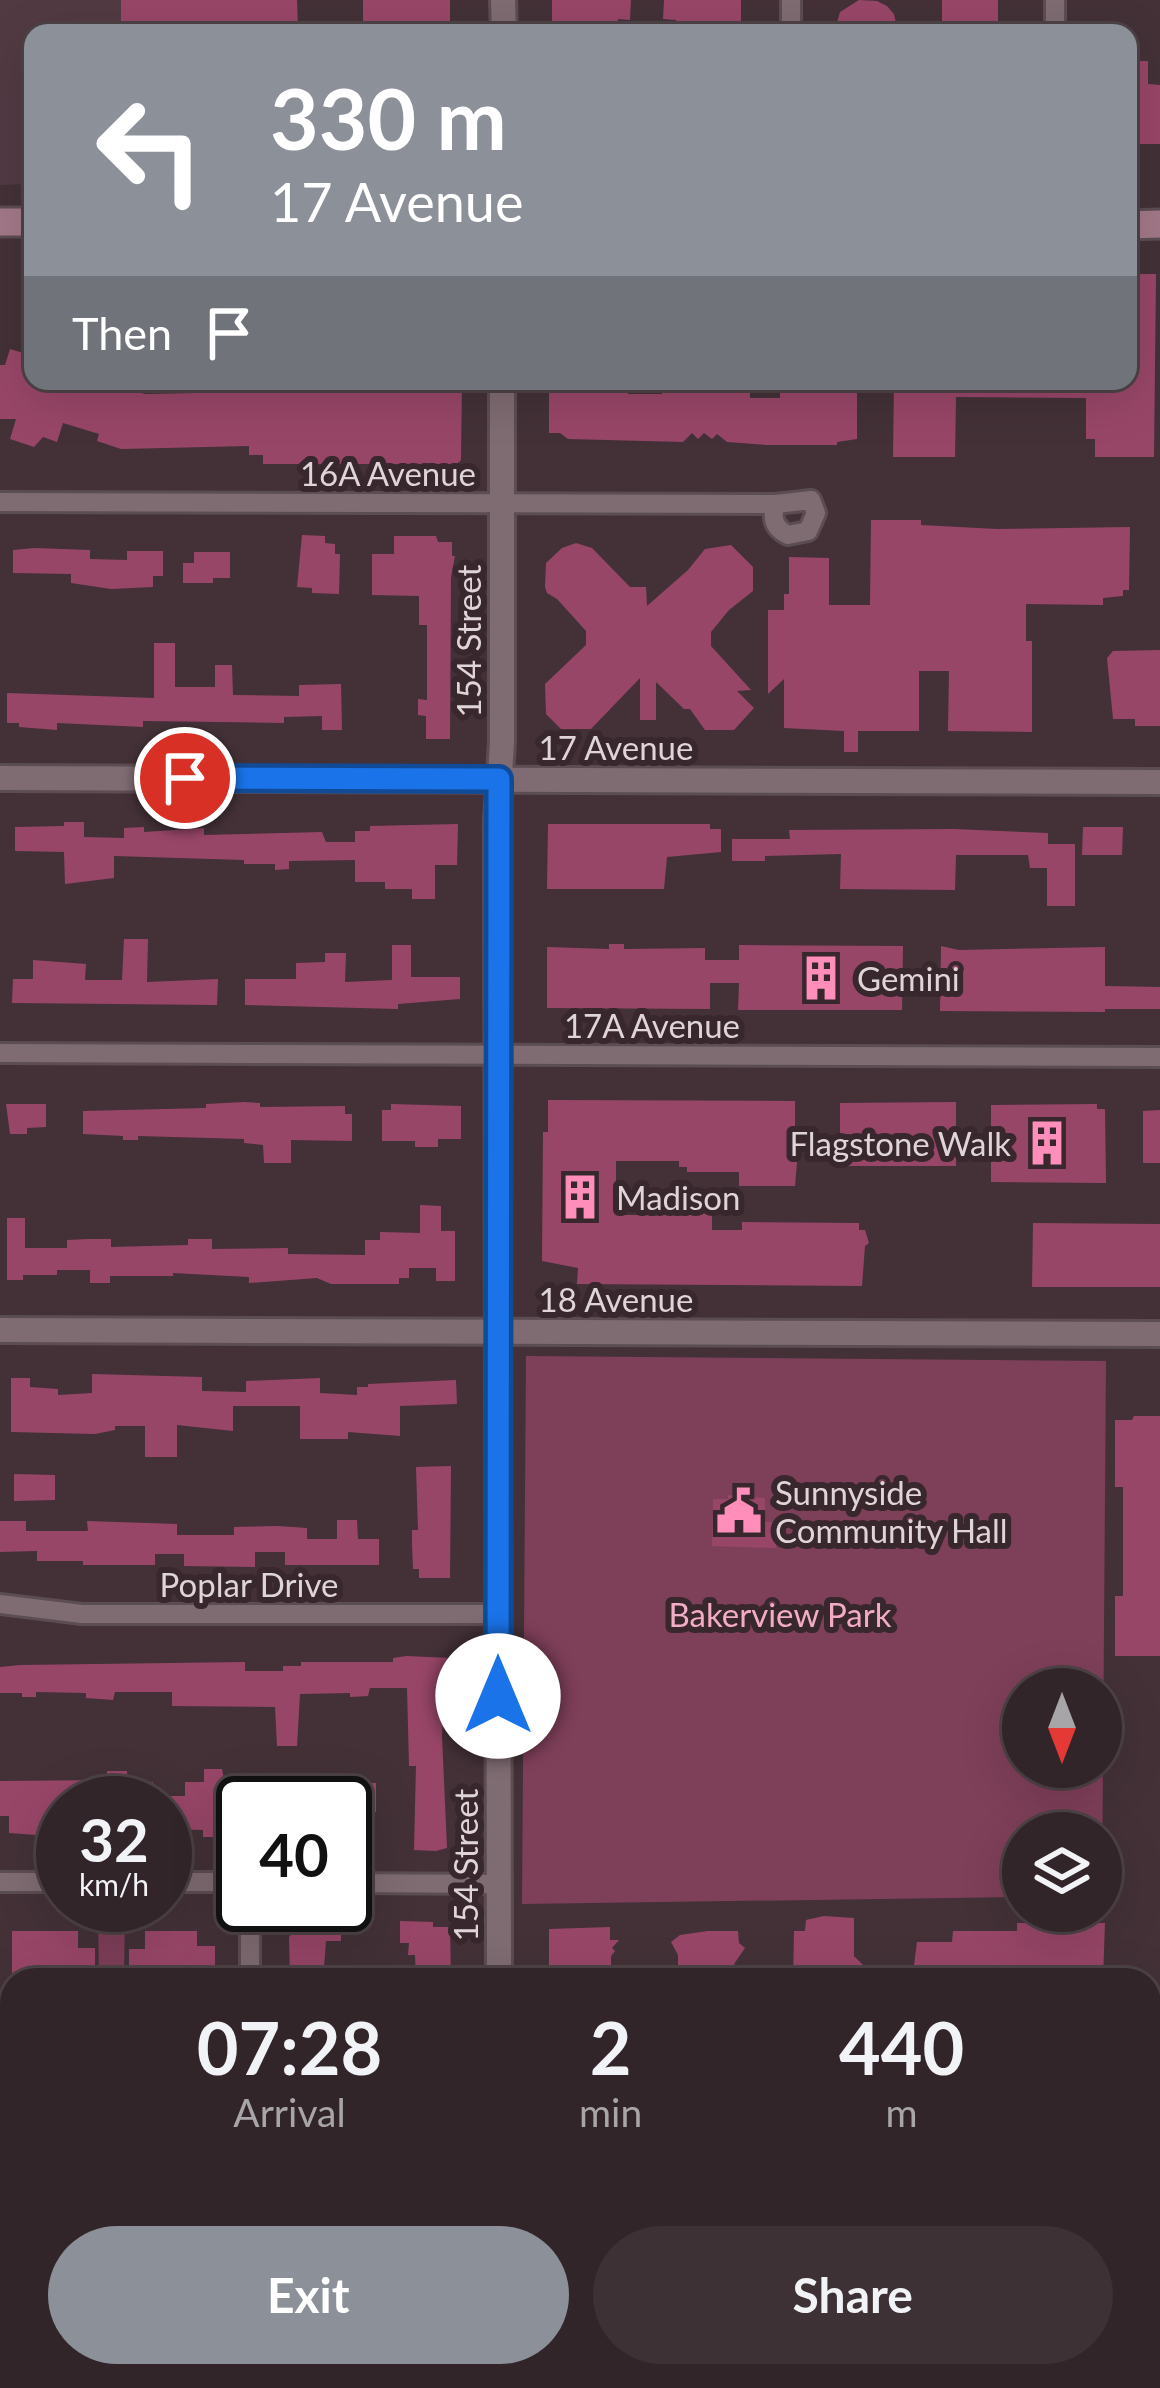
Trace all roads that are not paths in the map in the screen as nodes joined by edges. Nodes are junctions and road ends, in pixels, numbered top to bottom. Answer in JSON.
{"nodes":[{"id":1,"x":502,"y":390,"type":"edge"},
{"id":2,"x":0,"y":502,"type":"edge"},
{"id":3,"x":501,"y":503,"type":"junction"},
{"id":4,"x":776,"y":504,"type":"dead end"},
{"id":5,"x":0,"y":778,"type":"edge"},
{"id":6,"x":499,"y":779,"type":"junction"},
{"id":7,"x":1160,"y":782,"type":"edge"},
{"id":8,"x":0,"y":1053,"type":"edge"},
{"id":9,"x":497,"y":1054,"type":"junction"},
{"id":10,"x":1160,"y":1058,"type":"edge"},
{"id":11,"x":0,"y":1330,"type":"edge"},
{"id":12,"x":498,"y":1331,"type":"junction"},
{"id":13,"x":1160,"y":1334,"type":"edge"},
{"id":14,"x":0,"y":1604,"type":"edge"},
{"id":15,"x":498,"y":1613,"type":"junction"},
{"id":16,"x":0,"y":1882,"type":"edge"},
{"id":17,"x":36,"y":1882,"type":"edge"},
{"id":18,"x":372,"y":1883,"type":"edge"},
{"id":19,"x":498,"y":1884,"type":"junction"},
{"id":20,"x":250,"y":1932,"type":"edge"},
{"id":21,"x":250,"y":1968,"type":"edge"},
{"id":22,"x":499,"y":1968,"type":"edge"}],
"edges":[{"from":1,"to":3,"type":"street","name":"154 Street"},
{"from":2,"to":3,"type":"street","name":"16A Avenue"},
{"from":3,"to":4,"type":"street","name":"16A Avenue"},
{"from":3,"to":6,"type":"street","name":"154 Street"},
{"from":5,"to":6,"type":"street","name":"17 Avenue"},
{"from":6,"to":7,"type":"street","name":"17 Avenue"},
{"from":6,"to":9,"type":"street","name":"154 Street"},
{"from":8,"to":9,"type":"street","name":"17A Avenue"},
{"from":9,"to":10,"type":"street","name":"17A Avenue"},
{"from":9,"to":12,"type":"street","name":"154 Street"},
{"from":11,"to":12,"type":"street","name":"18 Avenue"},
{"from":12,"to":13,"type":"street","name":"18 Avenue"},
{"from":12,"to":15,"type":"street","name":"154 Street"},
{"from":14,"to":15,"type":"street","name":"Poplar Drive"},
{"from":15,"to":19,"type":"street","name":"154 Street"},
{"from":16,"to":17,"type":"street"},
{"from":18,"to":19,"type":"street"},
{"from":19,"to":22,"type":"street","name":"154 Street"},
{"from":20,"to":21,"type":"street"}]}
